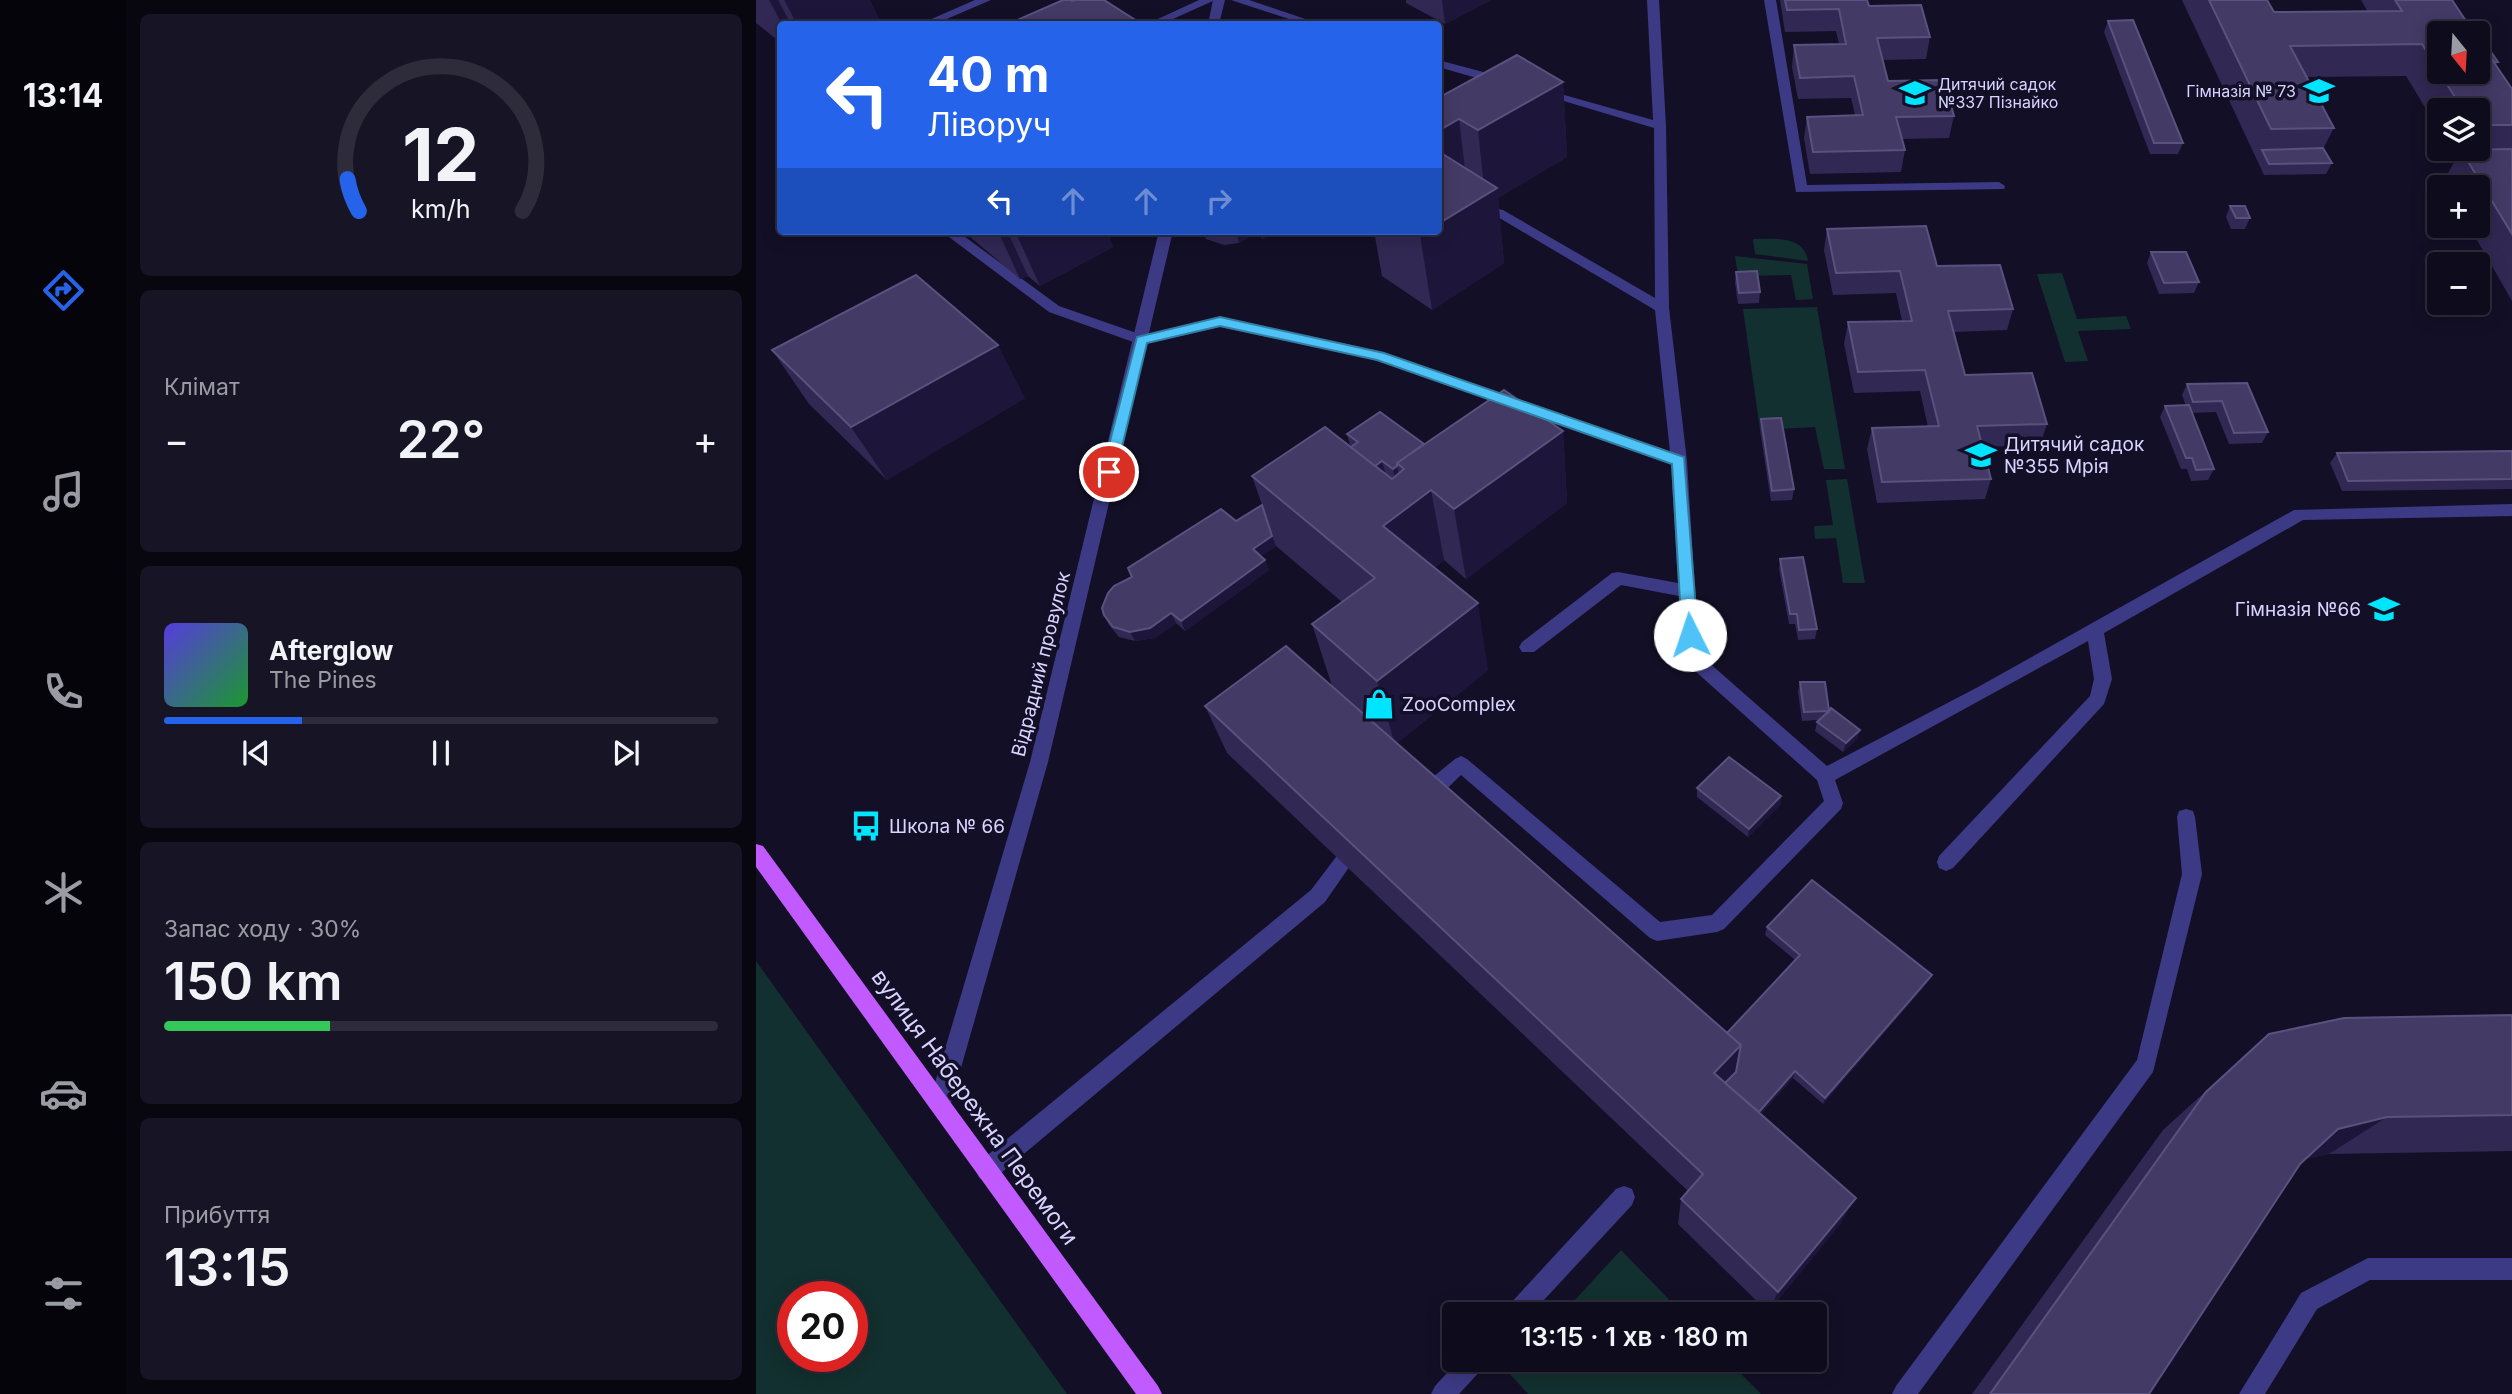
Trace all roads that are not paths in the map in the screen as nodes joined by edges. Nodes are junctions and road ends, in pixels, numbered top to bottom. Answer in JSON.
{"nodes":[{"id":1,"x":985,"y":0,"type":"edge"},
{"id":2,"x":1209,"y":0,"type":"edge"},
{"id":3,"x":1219,"y":0,"type":"edge"},
{"id":4,"x":1237,"y":0,"type":"edge"},
{"id":5,"x":1653,"y":0,"type":"edge"},
{"id":6,"x":1770,"y":0,"type":"edge"},
{"id":7,"x":933,"y":21,"type":"edge"},
{"id":8,"x":1160,"y":21,"type":"edge"},
{"id":9,"x":1215,"y":21,"type":"edge"},
{"id":10,"x":1304,"y":21,"type":"edge"},
{"id":11,"x":1442,"y":64,"type":"edge"},
{"id":12,"x":1517,"y":85,"type":"edge"},
{"id":13,"x":1530,"y":89,"type":"edge"},
{"id":14,"x":1660,"y":126,"type":"junction"},
{"id":15,"x":1999,"y":186,"type":"dead end"},
{"id":16,"x":1498,"y":213,"type":"dead end"},
{"id":17,"x":953,"y":235,"type":"edge"},
{"id":18,"x":1165,"y":235,"type":"edge"},
{"id":19,"x":1662,"y":308,"type":"junction"},
{"id":20,"x":1141,"y":340,"type":"junction"},
{"id":21,"x":1679,"y":461,"type":"junction"},
{"id":22,"x":2512,"y":510,"type":"edge"},
{"id":23,"x":1687,"y":591,"type":"junction"},
{"id":24,"x":2095,"y":630,"type":"junction"},
{"id":25,"x":1528,"y":647,"type":"dead end"},
{"id":26,"x":1825,"y":776,"type":"junction"},
{"id":27,"x":1420,"y":799,"type":"edge"},
{"id":28,"x":2186,"y":817,"type":"dead end"},
{"id":29,"x":756,"y":852,"type":"edge"},
{"id":30,"x":1947,"y":862,"type":"dead end"},
{"id":31,"x":1343,"y":863,"type":"edge"},
{"id":32,"x":940,"y":1103,"type":"junction"},
{"id":33,"x":987,"y":1170,"type":"junction"},
{"id":34,"x":1624,"y":1197,"type":"dead end"},
{"id":35,"x":2512,"y":1269,"type":"edge"},
{"id":36,"x":1527,"y":1302,"type":"edge"},
{"id":37,"x":1464,"y":1372,"type":"edge"},
{"id":38,"x":1150,"y":1394,"type":"edge"},
{"id":39,"x":1443,"y":1394,"type":"edge"},
{"id":40,"x":1904,"y":1394,"type":"edge"},
{"id":41,"x":2250,"y":1394,"type":"edge"}],
"edges":[{"from":1,"to":7,"type":"street"},
{"from":2,"to":8,"type":"street"},
{"from":3,"to":9,"type":"street"},
{"from":4,"to":10,"type":"street"},
{"from":5,"to":14,"type":"street"},
{"from":6,"to":15,"type":"street"},
{"from":11,"to":12,"type":"street"},
{"from":13,"to":14,"type":"street"},
{"from":14,"to":19,"type":"street"},
{"from":16,"to":19,"type":"street"},
{"from":17,"to":20,"type":"street"},
{"from":18,"to":20,"type":"street","name":"Відрадний провулок"},
{"from":19,"to":21,"type":"street"},
{"from":20,"to":21,"type":"street"},
{"from":20,"to":32,"type":"street","name":"Відрадний провулок"},
{"from":21,"to":23,"type":"street"},
{"from":22,"to":24,"type":"street"},
{"from":23,"to":25,"type":"street"},
{"from":23,"to":26,"type":"street"},
{"from":24,"to":26,"type":"street"},
{"from":24,"to":30,"type":"street"},
{"from":26,"to":27,"type":"street"},
{"from":28,"to":40,"type":"street"},
{"from":29,"to":32,"type":"main road","name":"вулиця Набережна Перемоги"},
{"from":31,"to":33,"type":"street"},
{"from":32,"to":33,"type":"main road","name":"вулиця Набережна Перемоги"},
{"from":33,"to":38,"type":"main road","name":"вулиця Набережна Перемоги"},
{"from":34,"to":36,"type":"street"},
{"from":35,"to":41,"type":"street"},
{"from":37,"to":39,"type":"street"}]}
